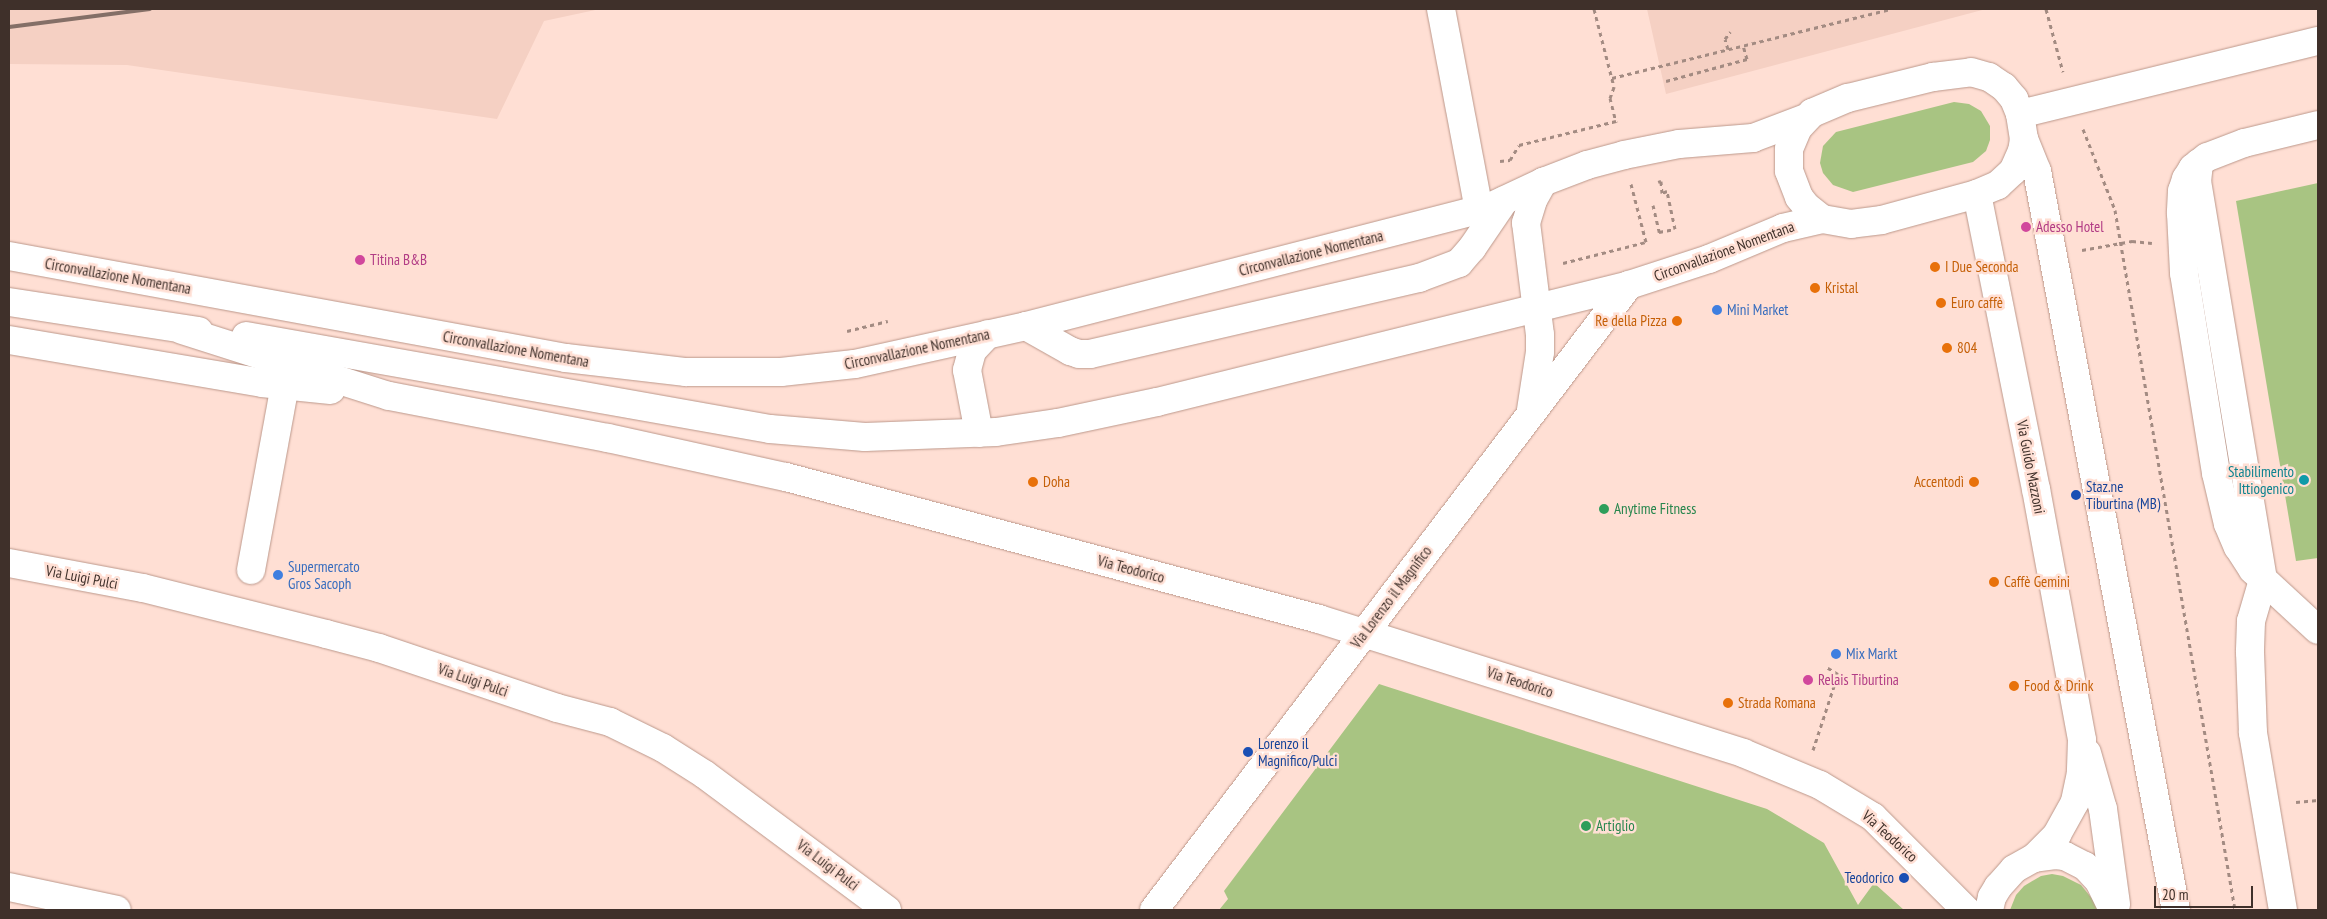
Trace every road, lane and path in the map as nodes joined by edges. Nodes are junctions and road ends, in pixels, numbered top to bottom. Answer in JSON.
{"nodes":[{"id":1,"x":1441,"y":9,"type":"edge"},
{"id":2,"x":1594,"y":9,"type":"edge"},
{"id":3,"x":1891,"y":9,"type":"edge"},
{"id":4,"x":2046,"y":9,"type":"edge"},
{"id":5,"x":1730,"y":32,"type":"dead end"},
{"id":6,"x":2318,"y":41,"type":"edge"},
{"id":7,"x":1742,"y":45,"type":"junction"},
{"id":8,"x":1728,"y":49,"type":"junction"},
{"id":9,"x":1612,"y":78,"type":"junction"},
{"id":10,"x":2066,"y":80,"type":"dead end"},
{"id":11,"x":1666,"y":81,"type":"dead end"},
{"id":12,"x":1806,"y":118,"type":"junction"},
{"id":13,"x":1616,"y":121,"type":"junction"},
{"id":14,"x":2318,"y":125,"type":"edge"},
{"id":15,"x":2022,"y":126,"type":"junction"},
{"id":16,"x":1618,"y":127,"type":"dead end"},
{"id":17,"x":2082,"y":127,"type":"dead end"},
{"id":18,"x":1490,"y":163,"type":"dead end"},
{"id":19,"x":1630,"y":179,"type":"dead end"},
{"id":20,"x":1544,"y":182,"type":"junction"},
{"id":21,"x":1651,"y":183,"type":"dead end"},
{"id":22,"x":1642,"y":186,"type":"dead end"},
{"id":23,"x":1632,"y":188,"type":"junction"},
{"id":24,"x":1977,"y":194,"type":"junction"},
{"id":25,"x":1491,"y":205,"type":"junction"},
{"id":26,"x":1654,"y":205,"type":"dead end"},
{"id":27,"x":1822,"y":218,"type":"junction"},
{"id":28,"x":2158,"y":243,"type":"dead end"},
{"id":29,"x":2120,"y":244,"type":"junction"},
{"id":30,"x":2076,"y":251,"type":"dead end"},
{"id":31,"x":9,"y":256,"type":"edge"},
{"id":32,"x":1555,"y":265,"type":"dead end"},
{"id":33,"x":1629,"y":285,"type":"junction"},
{"id":34,"x":9,"y":302,"type":"edge"},
{"id":35,"x":1538,"y":307,"type":"junction"},
{"id":36,"x":888,"y":321,"type":"dead end"},
{"id":37,"x":1026,"y":326,"type":"junction"},
{"id":38,"x":182,"y":330,"type":"junction"},
{"id":39,"x":840,"y":333,"type":"dead end"},
{"id":40,"x":988,"y":334,"type":"junction"},
{"id":41,"x":9,"y":340,"type":"edge"},
{"id":42,"x":285,"y":385,"type":"junction"},
{"id":43,"x":389,"y":396,"type":"junction"},
{"id":44,"x":1530,"y":413,"type":"junction"},
{"id":45,"x":979,"y":433,"type":"junction"},
{"id":46,"x":1028,"y":541,"type":"joint"},
{"id":47,"x":9,"y":563,"type":"edge"},
{"id":48,"x":251,"y":570,"type":"dead end"},
{"id":49,"x":2263,"y":580,"type":"junction"},
{"id":50,"x":2318,"y":630,"type":"edge"},
{"id":51,"x":1365,"y":632,"type":"junction"},
{"id":52,"x":1828,"y":668,"type":"dead end"},
{"id":53,"x":2082,"y":740,"type":"junction"},
{"id":54,"x":1816,"y":741,"type":"dead end"},
{"id":55,"x":2034,"y":858,"type":"junction"},
{"id":56,"x":9,"y":887,"type":"edge"},
{"id":57,"x":117,"y":910,"type":"edge"},
{"id":58,"x":887,"y":910,"type":"edge"},
{"id":59,"x":1154,"y":910,"type":"edge"},
{"id":60,"x":1966,"y":910,"type":"edge"},
{"id":61,"x":1990,"y":910,"type":"edge"},
{"id":62,"x":2115,"y":910,"type":"edge"},
{"id":63,"x":2176,"y":910,"type":"edge"},
{"id":64,"x":2235,"y":910,"type":"edge"},
{"id":65,"x":2283,"y":910,"type":"edge"}],
"edges":[{"from":1,"to":25,"type":"street"},
{"from":2,"to":9,"type":"path"},
{"from":3,"to":7,"type":"path"},
{"from":4,"to":10,"type":"path"},
{"from":5,"to":8,"type":"path"},
{"from":6,"to":15,"type":"street"},
{"from":7,"to":8,"type":"path"},
{"from":7,"to":11,"type":"path"},
{"from":8,"to":9,"type":"path"},
{"from":9,"to":13,"type":"path"},
{"from":12,"to":15,"type":"street","name":"Circonvallazione Nomentana"},
{"from":12,"to":20,"type":"street","name":"Circonvallazione Nomentana"},
{"from":12,"to":27,"type":"street","name":"Circonvallazione Nomentana"},
{"from":13,"to":16,"type":"path"},
{"from":13,"to":18,"type":"path"},
{"from":14,"to":49,"type":"street"},
{"from":15,"to":24,"type":"street","name":"Circonvallazione Nomentana"},
{"from":15,"to":63,"type":"street"},
{"from":17,"to":29,"type":"path"},
{"from":19,"to":23,"type":"path"},
{"from":20,"to":25,"type":"street","name":"Circonvallazione Nomentana"},
{"from":20,"to":35,"type":"street"},
{"from":21,"to":26,"type":"path"},
{"from":22,"to":23,"type":"path"},
{"from":23,"to":32,"type":"path"},
{"from":24,"to":27,"type":"street","name":"Circonvallazione Nomentana"},
{"from":24,"to":53,"type":"street","name":"Via Guido Mazzoni"},
{"from":25,"to":37,"type":"street","name":"Circonvallazione Nomentana"},
{"from":25,"to":37,"type":"street"},
{"from":27,"to":33,"type":"street","name":"Circonvallazione Nomentana"},
{"from":28,"to":29,"type":"path"},
{"from":29,"to":30,"type":"path"},
{"from":29,"to":64,"type":"path"},
{"from":31,"to":40,"type":"street","name":"Circonvallazione Nomentana"},
{"from":33,"to":35,"type":"street","name":"Circonvallazione Nomentana"},
{"from":33,"to":44,"type":"street","name":"Via Lorenzo il Magnifico"},
{"from":34,"to":38,"type":"street","name":"Circonvallazione Nomentana"},
{"from":35,"to":44,"type":"street"},
{"from":35,"to":45,"type":"street","name":"Circonvallazione Nomentana"},
{"from":36,"to":39,"type":"path"},
{"from":37,"to":40,"type":"street","name":"Circonvallazione Nomentana"},
{"from":38,"to":43,"type":"street","name":"Circonvallazione Nomentana"},
{"from":38,"to":45,"type":"street","name":"Circonvallazione Nomentana"},
{"from":40,"to":45,"type":"street"},
{"from":41,"to":42,"type":"street","name":"Circonvallazione Nomentana"},
{"from":42,"to":43,"type":"street","name":"Circonvallazione Nomentana"},
{"from":42,"to":48,"type":"street"},
{"from":43,"to":46,"type":"street","name":"Circonvallazione Nomentana"},
{"from":44,"to":51,"type":"street","name":"Via Lorenzo il Magnifico"},
{"from":46,"to":51,"type":"street","name":"Via Teodorico"},
{"from":47,"to":58,"type":"street","name":"Via Luigi Pulci"},
{"from":49,"to":50,"type":"street"},
{"from":49,"to":65,"type":"street"},
{"from":51,"to":59,"type":"street","name":"Via Lorenzo il Magnifico"},
{"from":51,"to":60,"type":"street","name":"Via Teodorico"},
{"from":52,"to":54,"type":"path"},
{"from":53,"to":55,"type":"street","name":"Via Guido Mazzoni"},
{"from":53,"to":62,"type":"street","name":"Via Guido Mazzoni"},
{"from":55,"to":61,"type":"street","name":"Via Guido Mazzoni"},
{"from":55,"to":62,"type":"street"},
{"from":56,"to":57,"type":"street"}]}
